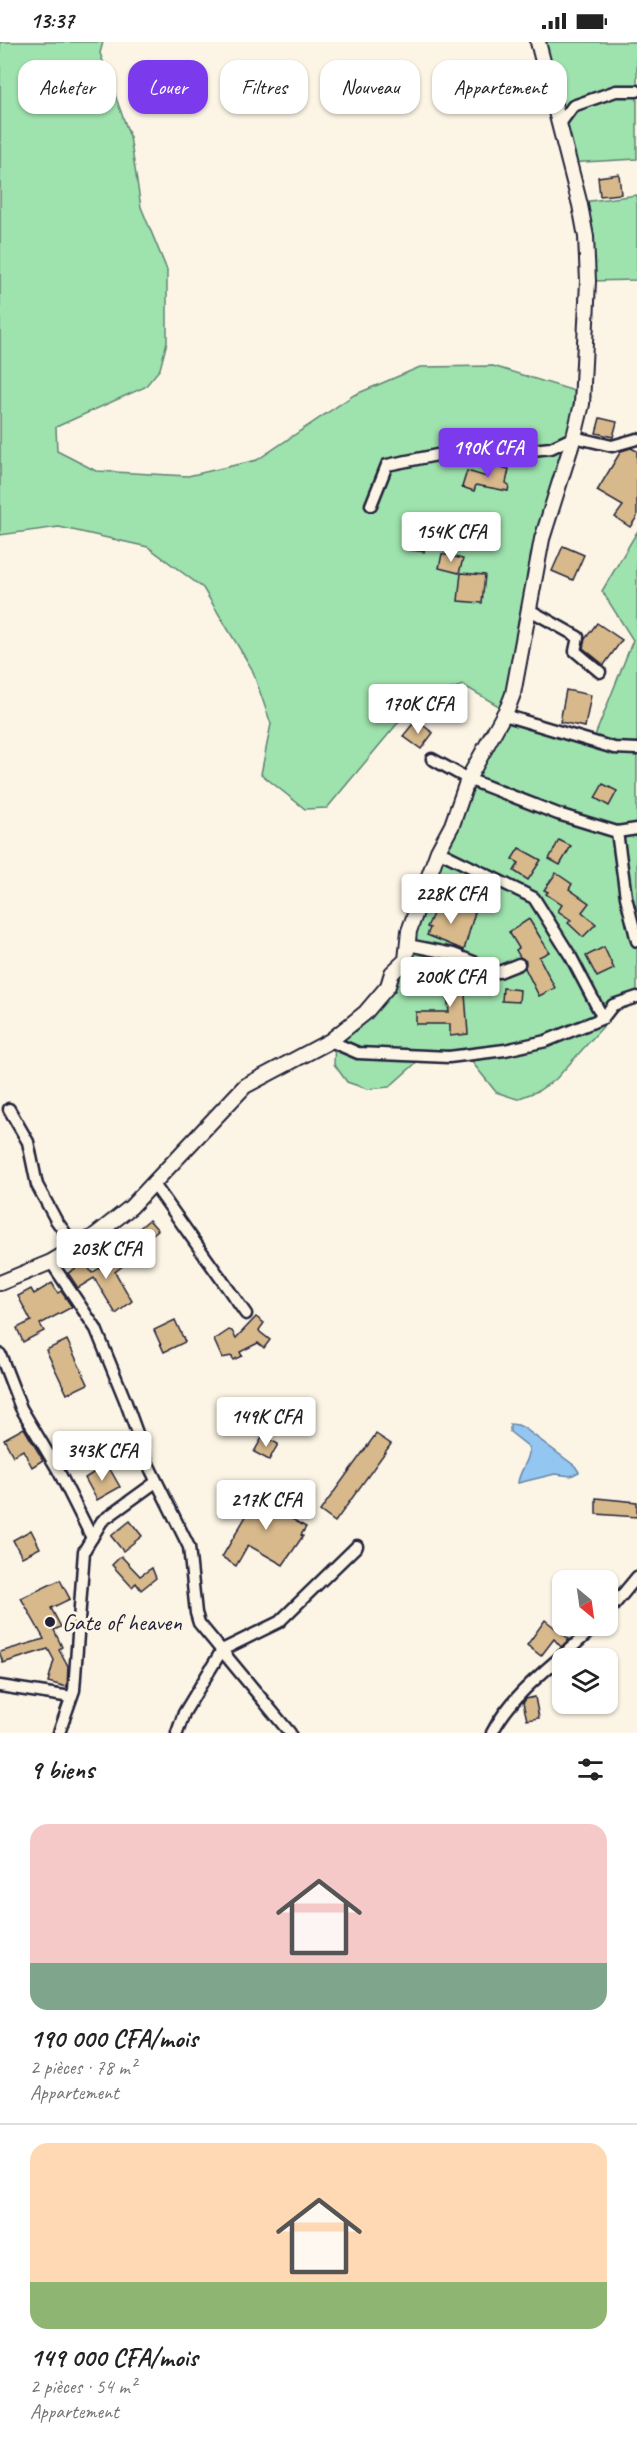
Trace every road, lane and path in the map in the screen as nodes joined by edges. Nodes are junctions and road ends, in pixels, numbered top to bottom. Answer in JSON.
{"nodes":[{"id":1,"x":538,"y":42,"type":"edge"},
{"id":2,"x":637,"y":92,"type":"edge"},
{"id":3,"x":560,"y":125,"type":"junction"},
{"id":4,"x":574,"y":437,"type":"junction"},
{"id":5,"x":637,"y":439,"type":"edge"},
{"id":6,"x":371,"y":505,"type":"dead end"},
{"id":7,"x":528,"y":609,"type":"junction"},
{"id":8,"x":600,"y":672,"type":"dead end"},
{"id":9,"x":504,"y":715,"type":"junction"},
{"id":10,"x":637,"y":749,"type":"edge"},
{"id":11,"x":432,"y":759,"type":"dead end"},
{"id":12,"x":468,"y":779,"type":"junction"},
{"id":13,"x":637,"y":829,"type":"edge"},
{"id":14,"x":617,"y":832,"type":"junction"},
{"id":15,"x":438,"y":851,"type":"junction"},
{"id":16,"x":637,"y":941,"type":"edge"},
{"id":17,"x":408,"y":945,"type":"junction"},
{"id":18,"x":519,"y":964,"type":"dead end"},
{"id":19,"x":637,"y":997,"type":"edge"},
{"id":20,"x":603,"y":1018,"type":"junction"},
{"id":21,"x":330,"y":1041,"type":"junction"},
{"id":22,"x":9,"y":1109,"type":"dead end"},
{"id":23,"x":153,"y":1183,"type":"junction"},
{"id":24,"x":76,"y":1248,"type":"junction"},
{"id":25,"x":51,"y":1262,"type":"junction"},
{"id":26,"x":0,"y":1281,"type":"edge"},
{"id":27,"x":246,"y":1314,"type":"dead end"},
{"id":28,"x":0,"y":1354,"type":"edge"},
{"id":29,"x":156,"y":1482,"type":"junction"},
{"id":30,"x":92,"y":1538,"type":"junction"},
{"id":31,"x":357,"y":1546,"type":"dead end"},
{"id":32,"x":637,"y":1576,"type":"edge"},
{"id":33,"x":618,"y":1600,"type":"edge"},
{"id":34,"x":584,"y":1636,"type":"edge"},
{"id":35,"x":222,"y":1650,"type":"junction"},
{"id":36,"x":0,"y":1686,"type":"edge"},
{"id":37,"x":71,"y":1697,"type":"junction"},
{"id":38,"x":59,"y":1733,"type":"edge"},
{"id":39,"x":177,"y":1733,"type":"edge"},
{"id":40,"x":290,"y":1733,"type":"edge"},
{"id":41,"x":492,"y":1733,"type":"edge"}],
"edges":[{"from":1,"to":3,"type":"street"},
{"from":2,"to":3,"type":"street"},
{"from":3,"to":4,"type":"street"},
{"from":4,"to":5,"type":"street"},
{"from":4,"to":6,"type":"street"},
{"from":4,"to":7,"type":"street"},
{"from":7,"to":8,"type":"street"},
{"from":7,"to":9,"type":"street"},
{"from":9,"to":10,"type":"street"},
{"from":9,"to":12,"type":"street"},
{"from":11,"to":12,"type":"street"},
{"from":12,"to":14,"type":"street"},
{"from":12,"to":15,"type":"street"},
{"from":13,"to":14,"type":"street"},
{"from":14,"to":16,"type":"street"},
{"from":15,"to":17,"type":"street"},
{"from":15,"to":20,"type":"street"},
{"from":17,"to":18,"type":"street"},
{"from":17,"to":21,"type":"street"},
{"from":19,"to":20,"type":"street"},
{"from":20,"to":21,"type":"street"},
{"from":21,"to":23,"type":"street"},
{"from":22,"to":24,"type":"street"},
{"from":23,"to":24,"type":"street"},
{"from":23,"to":27,"type":"street"},
{"from":24,"to":25,"type":"street"},
{"from":25,"to":26,"type":"street"},
{"from":25,"to":29,"type":"street"},
{"from":28,"to":30,"type":"street"},
{"from":29,"to":30,"type":"street"},
{"from":29,"to":35,"type":"street"},
{"from":30,"to":37,"type":"street"},
{"from":31,"to":35,"type":"street"},
{"from":32,"to":33,"type":"street"},
{"from":34,"to":41,"type":"street"},
{"from":35,"to":39,"type":"street"},
{"from":35,"to":40,"type":"street"},
{"from":36,"to":37,"type":"street"},
{"from":37,"to":38,"type":"street"}]}
